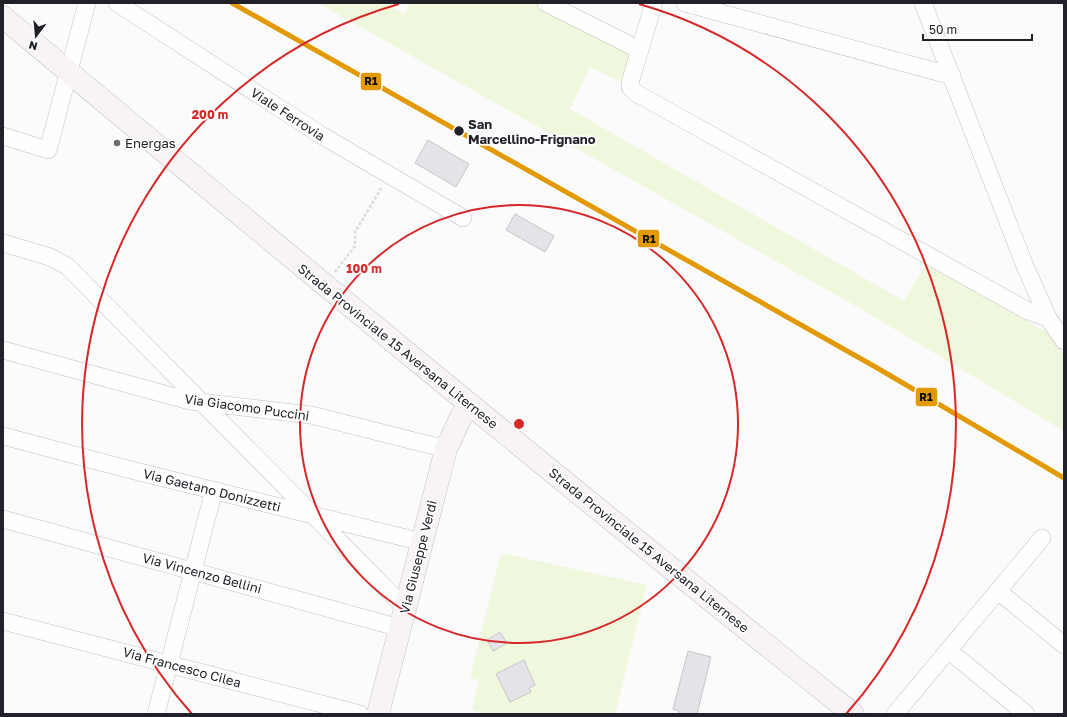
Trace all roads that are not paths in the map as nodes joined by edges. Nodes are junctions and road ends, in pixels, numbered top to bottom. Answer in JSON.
{"nodes":[{"id":1,"x":87,"y":3,"type":"edge"},
{"id":2,"x":118,"y":3,"type":"edge"},
{"id":3,"x":546,"y":3,"type":"edge"},
{"id":4,"x":654,"y":3,"type":"edge"},
{"id":5,"x":686,"y":3,"type":"edge"},
{"id":6,"x":923,"y":3,"type":"edge"},
{"id":7,"x":3,"y":17,"type":"edge"},
{"id":8,"x":640,"y":50,"type":"junction"},
{"id":9,"x":70,"y":73,"type":"junction"},
{"id":10,"x":952,"y":76,"type":"junction"},
{"id":11,"x":3,"y":136,"type":"edge"},
{"id":12,"x":463,"y":218,"type":"dead end"},
{"id":13,"x":3,"y":243,"type":"edge"},
{"id":14,"x":1048,"y":318,"type":"junction"},
{"id":15,"x":1064,"y":341,"type":"edge"},
{"id":16,"x":3,"y":350,"type":"edge"},
{"id":17,"x":205,"y":404,"type":"junction"},
{"id":18,"x":470,"y":404,"type":"junction"},
{"id":19,"x":3,"y":436,"type":"edge"},
{"id":20,"x":446,"y":449,"type":"junction"},
{"id":21,"x":214,"y":490,"type":"junction"},
{"id":22,"x":314,"y":515,"type":"junction"},
{"id":23,"x":3,"y":519,"type":"edge"},
{"id":24,"x":1042,"y":538,"type":"dead end"},
{"id":25,"x":422,"y":542,"type":"junction"},
{"id":26,"x":194,"y":570,"type":"junction"},
{"id":27,"x":998,"y":591,"type":"junction"},
{"id":28,"x":403,"y":618,"type":"junction"},
{"id":29,"x":3,"y":621,"type":"edge"},
{"id":30,"x":1064,"y":645,"type":"edge"},
{"id":31,"x":948,"y":650,"type":"junction"},
{"id":32,"x":169,"y":663,"type":"junction"},
{"id":33,"x":156,"y":714,"type":"edge"},
{"id":34,"x":360,"y":714,"type":"edge"},
{"id":35,"x":378,"y":714,"type":"edge"},
{"id":36,"x":853,"y":714,"type":"edge"},
{"id":37,"x":895,"y":714,"type":"edge"},
{"id":38,"x":1026,"y":714,"type":"edge"}],
"edges":[{"from":1,"to":9,"type":"street"},
{"from":2,"to":12,"type":"street","name":"Viale Ferrovia"},
{"from":3,"to":8,"type":"street"},
{"from":4,"to":8,"type":"street"},
{"from":5,"to":10,"type":"street"},
{"from":6,"to":10,"type":"street"},
{"from":7,"to":9,"type":"main road","name":"Strada Provinciale 15 Aversana Liternese"},
{"from":8,"to":14,"type":"street"},
{"from":9,"to":11,"type":"street"},
{"from":9,"to":18,"type":"main road","name":"Strada Provinciale 15 Aversana Liternese"},
{"from":10,"to":14,"type":"street"},
{"from":13,"to":17,"type":"street"},
{"from":14,"to":15,"type":"street"},
{"from":16,"to":17,"type":"street","name":"Via Giacomo Puccini"},
{"from":17,"to":20,"type":"street","name":"Via Giacomo Puccini"},
{"from":17,"to":22,"type":"street"},
{"from":18,"to":20,"type":"main road","name":"Via Giuseppe Verdi"},
{"from":18,"to":36,"type":"main road","name":"Strada Provinciale 15 Aversana Liternese"},
{"from":19,"to":21,"type":"street","name":"Via Gaetano Donizzetti"},
{"from":20,"to":25,"type":"main road","name":"Via Giuseppe Verdi"},
{"from":21,"to":22,"type":"street","name":"Via Gaetano Donizzetti"},
{"from":21,"to":26,"type":"street"},
{"from":22,"to":25,"type":"street","name":"Via Gaetano Donizzetti"},
{"from":22,"to":28,"type":"street"},
{"from":23,"to":26,"type":"street","name":"Via Vincenzo Bellini"},
{"from":24,"to":27,"type":"street"},
{"from":25,"to":28,"type":"main road","name":"Via Giuseppe Verdi"},
{"from":26,"to":28,"type":"street","name":"Via Vincenzo Bellini"},
{"from":26,"to":32,"type":"street"},
{"from":27,"to":30,"type":"street"},
{"from":27,"to":31,"type":"street"},
{"from":28,"to":35,"type":"main road","name":"Via Giuseppe Verdi"},
{"from":29,"to":32,"type":"street","name":"Via Francesco Cilea"},
{"from":31,"to":37,"type":"street"},
{"from":31,"to":38,"type":"street"},
{"from":32,"to":33,"type":"street"},
{"from":32,"to":34,"type":"street","name":"Via Francesco Cilea"}]}
